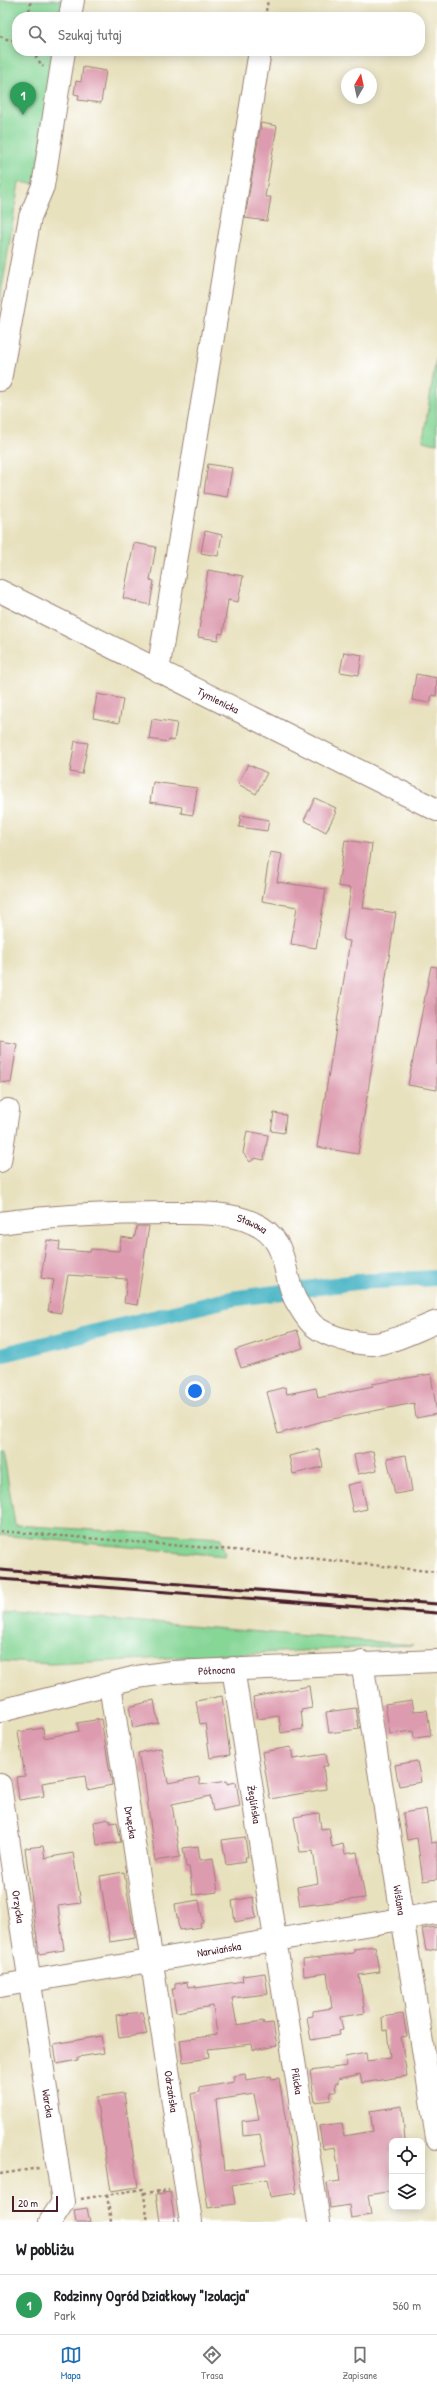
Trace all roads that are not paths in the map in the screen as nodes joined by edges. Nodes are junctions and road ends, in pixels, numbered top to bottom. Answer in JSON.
{"nodes":[{"id":1,"x":72,"y":0,"type":"edge"},
{"id":2,"x":71,"y":12,"type":"edge"},
{"id":3,"x":63,"y":56,"type":"edge"},
{"id":4,"x":259,"y":56,"type":"edge"},
{"id":5,"x":0,"y":380,"type":"edge"},
{"id":6,"x":0,"y":591,"type":"edge"},
{"id":7,"x":158,"y":671,"type":"junction"},
{"id":8,"x":437,"y":810,"type":"edge"},
{"id":9,"x":8,"y":1110,"type":"dead end"},
{"id":10,"x":0,"y":1161,"type":"edge"},
{"id":11,"x":0,"y":1223,"type":"edge"},
{"id":12,"x":437,"y":1322,"type":"edge"},
{"id":13,"x":437,"y":1661,"type":"edge"},
{"id":14,"x":362,"y":1662,"type":"junction"},
{"id":15,"x":233,"y":1668,"type":"junction"},
{"id":16,"x":110,"y":1684,"type":"junction"},
{"id":17,"x":0,"y":1711,"type":"edge"},
{"id":18,"x":0,"y":1785,"type":"edge"},
{"id":19,"x":2,"y":1810,"type":"edge"},
{"id":20,"x":437,"y":1913,"type":"edge"},
{"id":21,"x":404,"y":1918,"type":"junction"},
{"id":22,"x":275,"y":1940,"type":"junction"},
{"id":23,"x":152,"y":1960,"type":"junction"},
{"id":24,"x":30,"y":1981,"type":"junction"},
{"id":25,"x":0,"y":1986,"type":"edge"},
{"id":26,"x":437,"y":2138,"type":"edge"},
{"id":27,"x":50,"y":2222,"type":"edge"},
{"id":28,"x":191,"y":2222,"type":"edge"},
{"id":29,"x":319,"y":2222,"type":"edge"}],
"edges":[{"from":1,"to":2,"type":"street"},
{"from":3,"to":5,"type":"street"},
{"from":4,"to":7,"type":"street"},
{"from":6,"to":7,"type":"street","name":"Tymienicka"},
{"from":7,"to":8,"type":"street","name":"Tymienicka"},
{"from":9,"to":10,"type":"street"},
{"from":11,"to":12,"type":"street","name":"Stawowa"},
{"from":13,"to":14,"type":"street","name":"Północna"},
{"from":14,"to":15,"type":"street","name":"Północna"},
{"from":14,"to":21,"type":"street","name":"Wiślana"},
{"from":15,"to":16,"type":"street","name":"Północna"},
{"from":15,"to":22,"type":"street","name":"Żeglińska"},
{"from":16,"to":17,"type":"street","name":"Północna"},
{"from":16,"to":23,"type":"street","name":"Drwęcka"},
{"from":18,"to":19,"type":"street","name":"Orzycka"},
{"from":19,"to":24,"type":"street","name":"Orzycka"},
{"from":20,"to":21,"type":"street","name":"Narwiańska"},
{"from":21,"to":22,"type":"street","name":"Narwiańska"},
{"from":21,"to":26,"type":"street","name":"Wiślana"},
{"from":22,"to":23,"type":"street","name":"Narwiańska"},
{"from":22,"to":29,"type":"street","name":"Pilicka"},
{"from":23,"to":24,"type":"street","name":"Narwiańska"},
{"from":23,"to":28,"type":"street","name":"Odrzańska"},
{"from":24,"to":25,"type":"street","name":"Narwiańska"},
{"from":24,"to":27,"type":"street","name":"Warcka"}]}
